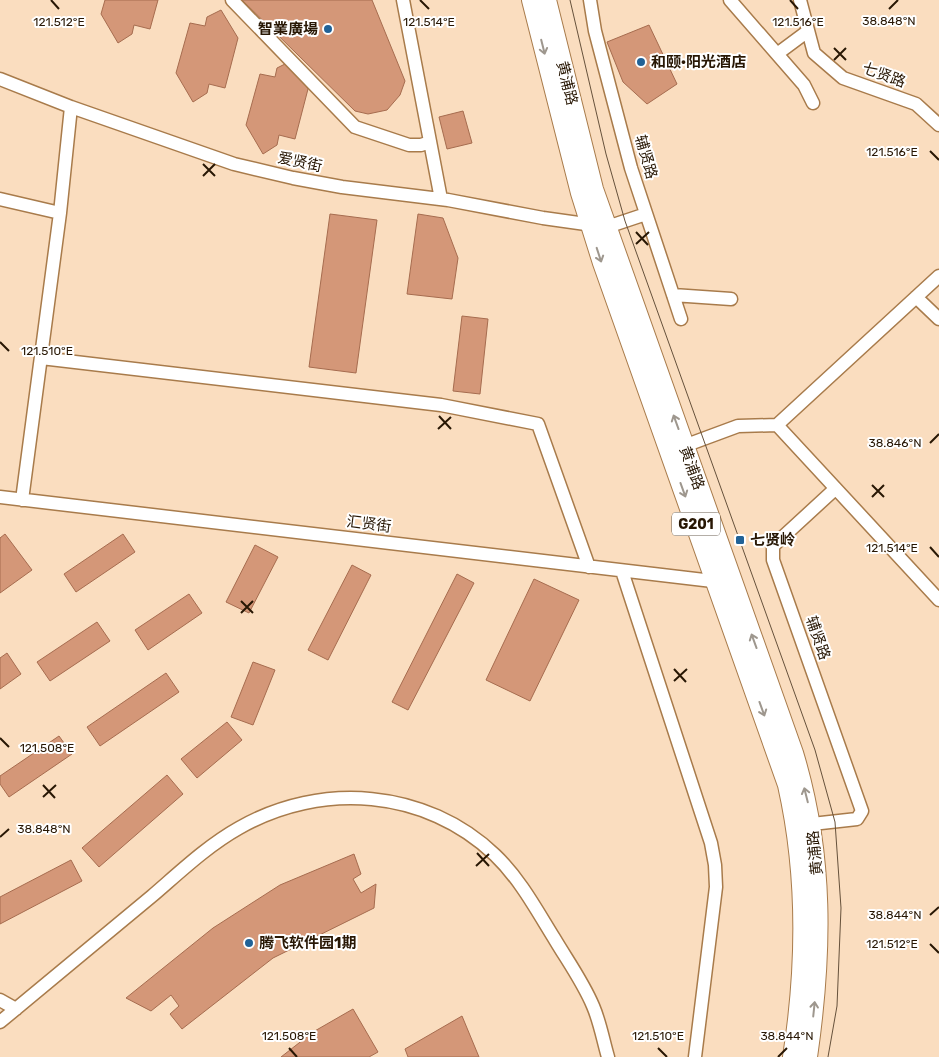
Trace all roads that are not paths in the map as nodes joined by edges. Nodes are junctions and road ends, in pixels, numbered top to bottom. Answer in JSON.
{"nodes":[{"id":1,"x":232,"y":0,"type":"edge"},
{"id":2,"x":403,"y":0,"type":"edge"},
{"id":3,"x":532,"y":0,"type":"edge"},
{"id":4,"x":547,"y":0,"type":"edge"},
{"id":5,"x":590,"y":0,"type":"edge"},
{"id":6,"x":730,"y":0,"type":"edge"},
{"id":7,"x":800,"y":0,"type":"edge"},
{"id":8,"x":808,"y":31,"type":"junction"},
{"id":9,"x":777,"y":54,"type":"junction"},
{"id":10,"x":0,"y":78,"type":"edge"},
{"id":11,"x":813,"y":103,"type":"dead end"},
{"id":12,"x":71,"y":107,"type":"junction"},
{"id":13,"x":939,"y":125,"type":"edge"},
{"id":14,"x":430,"y":142,"type":"junction"},
{"id":15,"x":0,"y":198,"type":"edge"},
{"id":16,"x":441,"y":199,"type":"junction"},
{"id":17,"x":60,"y":213,"type":"junction"},
{"id":18,"x":646,"y":214,"type":"junction"},
{"id":19,"x":598,"y":226,"type":"junction"},
{"id":20,"x":939,"y":276,"type":"edge"},
{"id":21,"x":673,"y":295,"type":"junction"},
{"id":22,"x":916,"y":297,"type":"junction"},
{"id":23,"x":731,"y":299,"type":"dead end"},
{"id":24,"x":681,"y":319,"type":"dead end"},
{"id":25,"x":939,"y":319,"type":"edge"},
{"id":26,"x":41,"y":358,"type":"junction"},
{"id":27,"x":776,"y":426,"type":"junction"},
{"id":28,"x":684,"y":446,"type":"junction"},
{"id":29,"x":836,"y":489,"type":"junction"},
{"id":30,"x":0,"y":497,"type":"edge"},
{"id":31,"x":22,"y":500,"type":"junction"},
{"id":32,"x":589,"y":567,"type":"junction"},
{"id":33,"x":622,"y":570,"type":"junction"},
{"id":34,"x":725,"y":583,"type":"junction"},
{"id":35,"x":939,"y":599,"type":"edge"},
{"id":36,"x":812,"y":824,"type":"junction"},
{"id":37,"x":0,"y":1000,"type":"edge"},
{"id":38,"x":16,"y":1009,"type":"junction"},
{"id":39,"x":0,"y":1022,"type":"edge"},
{"id":40,"x":608,"y":1057,"type":"edge"},
{"id":41,"x":695,"y":1057,"type":"edge"},
{"id":42,"x":792,"y":1057,"type":"edge"},
{"id":43,"x":808,"y":1057,"type":"edge"}],
"edges":[{"from":1,"to":14,"type":"street"},
{"from":2,"to":14,"type":"street"},
{"from":3,"to":19,"type":"highway","name":"黄浦路","number":"G201","one_way":true},
{"from":4,"to":19,"type":"highway","name":"黄浦路","number":"G201"},
{"from":5,"to":18,"type":"street","name":"辅贤路"},
{"from":6,"to":9,"type":"street"},
{"from":7,"to":8,"type":"street","name":"七贤路"},
{"from":8,"to":9,"type":"street"},
{"from":8,"to":13,"type":"street","name":"七贤路"},
{"from":9,"to":11,"type":"street"},
{"from":10,"to":12,"type":"street","name":"爱贤街"},
{"from":12,"to":16,"type":"street","name":"爱贤街"},
{"from":12,"to":17,"type":"street"},
{"from":14,"to":16,"type":"street"},
{"from":15,"to":17,"type":"street"},
{"from":16,"to":19,"type":"street","name":"爱贤街"},
{"from":17,"to":26,"type":"street"},
{"from":18,"to":19,"type":"street"},
{"from":18,"to":21,"type":"street","name":"辅贤路"},
{"from":28,"to":19,"type":"highway","name":"黄浦路","number":"G201","one_way":true},
{"from":19,"to":34,"type":"highway","name":"黄浦路","number":"G201","one_way":true},
{"from":20,"to":22,"type":"street"},
{"from":21,"to":23,"type":"street"},
{"from":21,"to":24,"type":"street","name":"辅贤路"},
{"from":22,"to":25,"type":"street"},
{"from":22,"to":27,"type":"street"},
{"from":26,"to":31,"type":"street"},
{"from":26,"to":32,"type":"street"},
{"from":27,"to":28,"type":"street"},
{"from":27,"to":29,"type":"street"},
{"from":28,"to":34,"type":"highway","name":"黄浦路","number":"G201"},
{"from":29,"to":35,"type":"street"},
{"from":29,"to":36,"type":"street","name":"辅贤路"},
{"from":30,"to":31,"type":"street","name":"汇贤街"},
{"from":31,"to":32,"type":"street","name":"汇贤街"},
{"from":32,"to":33,"type":"street","name":"汇贤街"},
{"from":33,"to":34,"type":"street","name":"汇贤街"},
{"from":33,"to":41,"type":"street"},
{"from":36,"to":34,"type":"highway","name":"黄浦路","number":"G201","one_way":true},
{"from":34,"to":42,"type":"highway","name":"黄浦路","number":"G201","one_way":true},
{"from":43,"to":36,"type":"highway","name":"黄浦路","number":"G201","one_way":true},
{"from":37,"to":38,"type":"street"},
{"from":38,"to":39,"type":"street"},
{"from":38,"to":40,"type":"street"}]}
